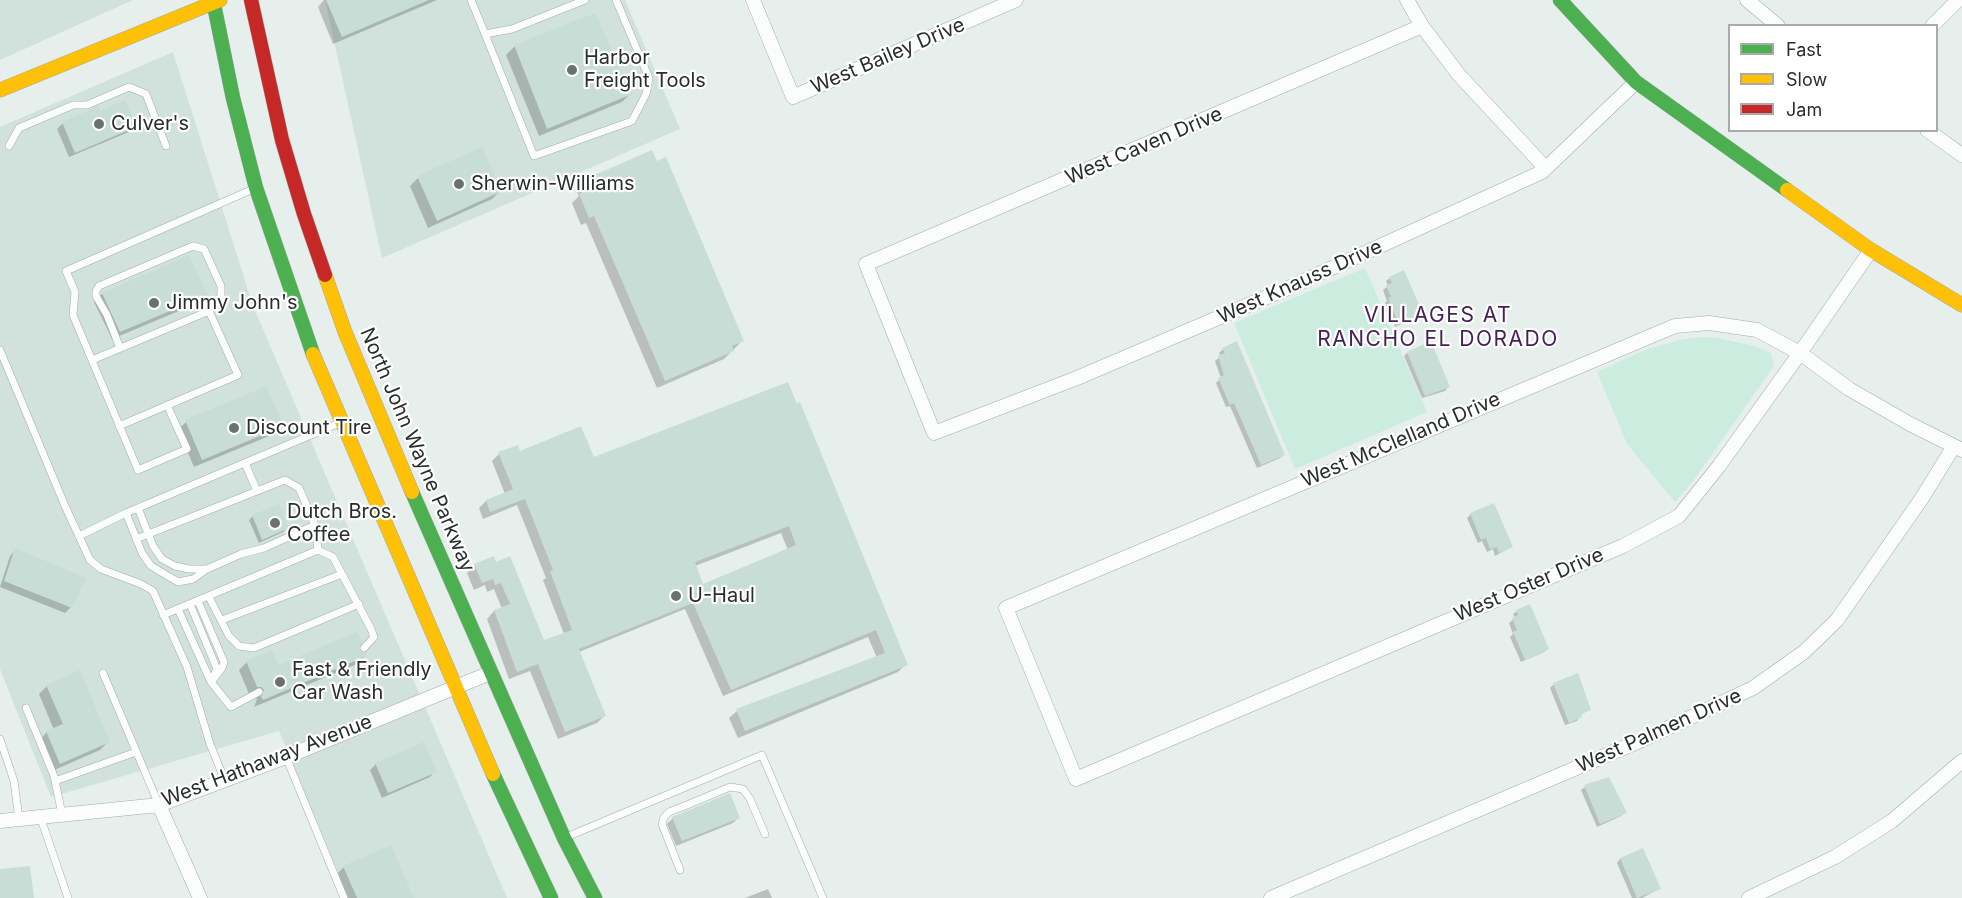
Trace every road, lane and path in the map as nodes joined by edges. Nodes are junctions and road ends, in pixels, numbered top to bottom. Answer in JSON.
{"nodes":[{"id":1,"x":251,"y":0,"type":"edge"},
{"id":2,"x":471,"y":0,"type":"edge"},
{"id":3,"x":585,"y":0,"type":"edge"},
{"id":4,"x":616,"y":0,"type":"edge"},
{"id":5,"x":753,"y":0,"type":"edge"},
{"id":6,"x":1016,"y":0,"type":"edge"},
{"id":7,"x":1407,"y":0,"type":"edge"},
{"id":8,"x":1560,"y":0,"type":"edge"},
{"id":9,"x":1747,"y":0,"type":"edge"},
{"id":10,"x":1958,"y":0,"type":"edge"},
{"id":11,"x":215,"y":1,"type":"edge"},
{"id":12,"x":1776,"y":24,"type":"edge"},
{"id":13,"x":1934,"y":24,"type":"edge"},
{"id":14,"x":1422,"y":26,"type":"junction"},
{"id":15,"x":485,"y":33,"type":"junction"},
{"id":16,"x":1636,"y":82,"type":"junction"},
{"id":17,"x":0,"y":90,"type":"edge"},
{"id":18,"x":1930,"y":132,"type":"edge"},
{"id":19,"x":9,"y":146,"type":"dead end"},
{"id":20,"x":166,"y":146,"type":"dead end"},
{"id":21,"x":1962,"y":155,"type":"edge"},
{"id":22,"x":1544,"y":170,"type":"junction"},
{"id":23,"x":256,"y":188,"type":"junction"},
{"id":24,"x":1871,"y":250,"type":"junction"},
{"id":25,"x":1962,"y":304,"type":"edge"},
{"id":26,"x":209,"y":311,"type":"junction"},
{"id":27,"x":120,"y":348,"type":"junction"},
{"id":28,"x":0,"y":350,"type":"edge"},
{"id":29,"x":1800,"y":353,"type":"junction"},
{"id":30,"x":92,"y":360,"type":"junction"},
{"id":31,"x":168,"y":405,"type":"junction"},
{"id":32,"x":342,"y":422,"type":"junction"},
{"id":33,"x":119,"y":426,"type":"junction"},
{"id":34,"x":934,"y":433,"type":"joint"},
{"id":35,"x":1958,"y":448,"type":"edge"},
{"id":36,"x":245,"y":463,"type":"junction"},
{"id":37,"x":257,"y":491,"type":"junction"},
{"id":38,"x":373,"y":496,"type":"junction"},
{"id":39,"x":138,"y":508,"type":"junction"},
{"id":40,"x":126,"y":513,"type":"junction"},
{"id":41,"x":315,"y":525,"type":"junction"},
{"id":42,"x":404,"y":531,"type":"dead end"},
{"id":43,"x":148,"y":534,"type":"junction"},
{"id":44,"x":79,"y":536,"type":"junction"},
{"id":45,"x":136,"y":539,"type":"junction"},
{"id":46,"x":418,"y":546,"type":"dead end"},
{"id":47,"x":318,"y":550,"type":"junction"},
{"id":48,"x":440,"y":554,"type":"junction"},
{"id":49,"x":207,"y":569,"type":"junction"},
{"id":50,"x":342,"y":574,"type":"junction"},
{"id":51,"x":209,"y":597,"type":"junction"},
{"id":52,"x":198,"y":601,"type":"junction"},
{"id":53,"x":190,"y":604,"type":"junction"},
{"id":54,"x":359,"y":604,"type":"junction"},
{"id":55,"x":178,"y":609,"type":"junction"},
{"id":56,"x":163,"y":615,"type":"junction"},
{"id":57,"x":222,"y":620,"type":"junction"},
{"id":58,"x":364,"y":648,"type":"dead end"},
{"id":59,"x":103,"y":674,"type":"dead end"},
{"id":60,"x":490,"y":674,"type":"junction"},
{"id":61,"x":211,"y":682,"type":"junction"},
{"id":62,"x":455,"y":688,"type":"junction"},
{"id":63,"x":259,"y":692,"type":"dead end"},
{"id":64,"x":26,"y":708,"type":"dead end"},
{"id":65,"x":0,"y":739,"type":"edge"},
{"id":66,"x":136,"y":752,"type":"junction"},
{"id":67,"x":286,"y":757,"type":"junction"},
{"id":68,"x":1962,"y":760,"type":"edge"},
{"id":69,"x":491,"y":770,"type":"junction"},
{"id":70,"x":1076,"y":779,"type":"joint"},
{"id":71,"x":55,"y":781,"type":"junction"},
{"id":72,"x":225,"y":781,"type":"junction"},
{"id":73,"x":159,"y":805,"type":"junction"},
{"id":74,"x":62,"y":814,"type":"junction"},
{"id":75,"x":40,"y":816,"type":"junction"},
{"id":76,"x":19,"y":819,"type":"junction"},
{"id":77,"x":0,"y":821,"type":"edge"},
{"id":78,"x":765,"y":834,"type":"dead end"},
{"id":79,"x":564,"y":838,"type":"junction"},
{"id":80,"x":680,"y":870,"type":"dead end"},
{"id":81,"x":68,"y":898,"type":"edge"},
{"id":82,"x":200,"y":898,"type":"edge"},
{"id":83,"x":344,"y":898,"type":"edge"},
{"id":84,"x":537,"y":898,"type":"edge"},
{"id":85,"x":551,"y":898,"type":"edge"},
{"id":86,"x":595,"y":898,"type":"edge"},
{"id":87,"x":823,"y":898,"type":"edge"},
{"id":88,"x":1272,"y":898,"type":"edge"},
{"id":89,"x":1749,"y":898,"type":"edge"}],
"edges":[{"from":1,"to":48,"type":"main road","name":"North John Wayne Parkway"},
{"from":2,"to":15,"type":"lane"},
{"from":3,"to":15,"type":"lane"},
{"from":4,"to":15,"type":"lane"},
{"from":5,"to":6,"type":"street","name":"West Bailey Drive"},
{"from":7,"to":14,"type":"street"},
{"from":8,"to":16,"type":"main road"},
{"from":9,"to":12,"type":"street"},
{"from":10,"to":13,"type":"street"},
{"from":11,"to":17,"type":"main road"},
{"from":11,"to":23,"type":"main road"},
{"from":14,"to":22,"type":"street"},
{"from":14,"to":34,"type":"street","name":"West Caven Drive"},
{"from":16,"to":22,"type":"street","name":"West Knauss Drive"},
{"from":16,"to":24,"type":"main road"},
{"from":18,"to":21,"type":"street"},
{"from":19,"to":20,"type":"lane"},
{"from":22,"to":34,"type":"street","name":"West Knauss Drive"},
{"from":23,"to":30,"type":"lane"},
{"from":23,"to":32,"type":"main road"},
{"from":24,"to":25,"type":"main road"},
{"from":24,"to":29,"type":"street","name":"West Oster Drive"},
{"from":26,"to":27,"type":"lane"},
{"from":26,"to":27,"type":"lane"},
{"from":26,"to":31,"type":"lane"},
{"from":27,"to":30,"type":"lane"},
{"from":28,"to":44,"type":"lane"},
{"from":29,"to":35,"type":"street","name":"West McClelland Drive"},
{"from":29,"to":70,"type":"street","name":"West Oster Drive"},
{"from":29,"to":70,"type":"street","name":"West McClelland Drive"},
{"from":30,"to":33,"type":"lane"},
{"from":31,"to":33,"type":"lane"},
{"from":31,"to":33,"type":"lane"},
{"from":32,"to":36,"type":"lane"},
{"from":32,"to":38,"type":"main road"},
{"from":35,"to":88,"type":"street","name":"West Palmen Drive"},
{"from":36,"to":37,"type":"lane"},
{"from":36,"to":39,"type":"lane"},
{"from":37,"to":41,"type":"lane"},
{"from":37,"to":43,"type":"lane"},
{"from":38,"to":42,"type":"main road"},
{"from":38,"to":62,"type":"main road"},
{"from":39,"to":40,"type":"lane"},
{"from":39,"to":43,"type":"lane"},
{"from":40,"to":44,"type":"lane"},
{"from":40,"to":45,"type":"lane"},
{"from":41,"to":47,"type":"lane"},
{"from":41,"to":49,"type":"lane"},
{"from":43,"to":45,"type":"lane"},
{"from":43,"to":49,"type":"lane"},
{"from":44,"to":56,"type":"lane"},
{"from":45,"to":49,"type":"lane"},
{"from":46,"to":48,"type":"main road"},
{"from":47,"to":50,"type":"lane"},
{"from":47,"to":51,"type":"lane"},
{"from":48,"to":60,"type":"main road","name":"North John Wayne Parkway"},
{"from":50,"to":54,"type":"lane"},
{"from":50,"to":57,"type":"lane"},
{"from":51,"to":52,"type":"lane"},
{"from":51,"to":57,"type":"lane"},
{"from":52,"to":53,"type":"lane"},
{"from":52,"to":61,"type":"lane"},
{"from":53,"to":55,"type":"lane"},
{"from":53,"to":61,"type":"lane"},
{"from":54,"to":57,"type":"lane"},
{"from":54,"to":58,"type":"lane"},
{"from":55,"to":56,"type":"lane"},
{"from":55,"to":61,"type":"lane"},
{"from":56,"to":72,"type":"lane"},
{"from":59,"to":66,"type":"lane"},
{"from":60,"to":62,"type":"street","name":"West Hathaway Avenue"},
{"from":60,"to":79,"type":"main road","name":"North John Wayne Parkway"},
{"from":61,"to":63,"type":"lane"},
{"from":62,"to":67,"type":"street","name":"West Hathaway Avenue"},
{"from":62,"to":69,"type":"main road"},
{"from":64,"to":71,"type":"lane"},
{"from":65,"to":76,"type":"lane"},
{"from":66,"to":71,"type":"lane"},
{"from":66,"to":73,"type":"lane"},
{"from":67,"to":72,"type":"street","name":"West Hathaway Avenue"},
{"from":67,"to":83,"type":"lane"},
{"from":68,"to":89,"type":"street"},
{"from":69,"to":84,"type":"main road"},
{"from":69,"to":85,"type":"main road"},
{"from":71,"to":74,"type":"lane"},
{"from":72,"to":73,"type":"street","name":"West Hathaway Avenue"},
{"from":73,"to":74,"type":"street","name":"West Hathaway Avenue"},
{"from":73,"to":82,"type":"street"},
{"from":74,"to":75,"type":"street","name":"West Hathaway Avenue"},
{"from":75,"to":76,"type":"street","name":"West Hathaway Avenue"},
{"from":75,"to":81,"type":"lane"},
{"from":76,"to":77,"type":"street","name":"West Hathaway Avenue"},
{"from":78,"to":80,"type":"lane"},
{"from":79,"to":86,"type":"main road","name":"North John Wayne Parkway"},
{"from":79,"to":87,"type":"lane"}]}
